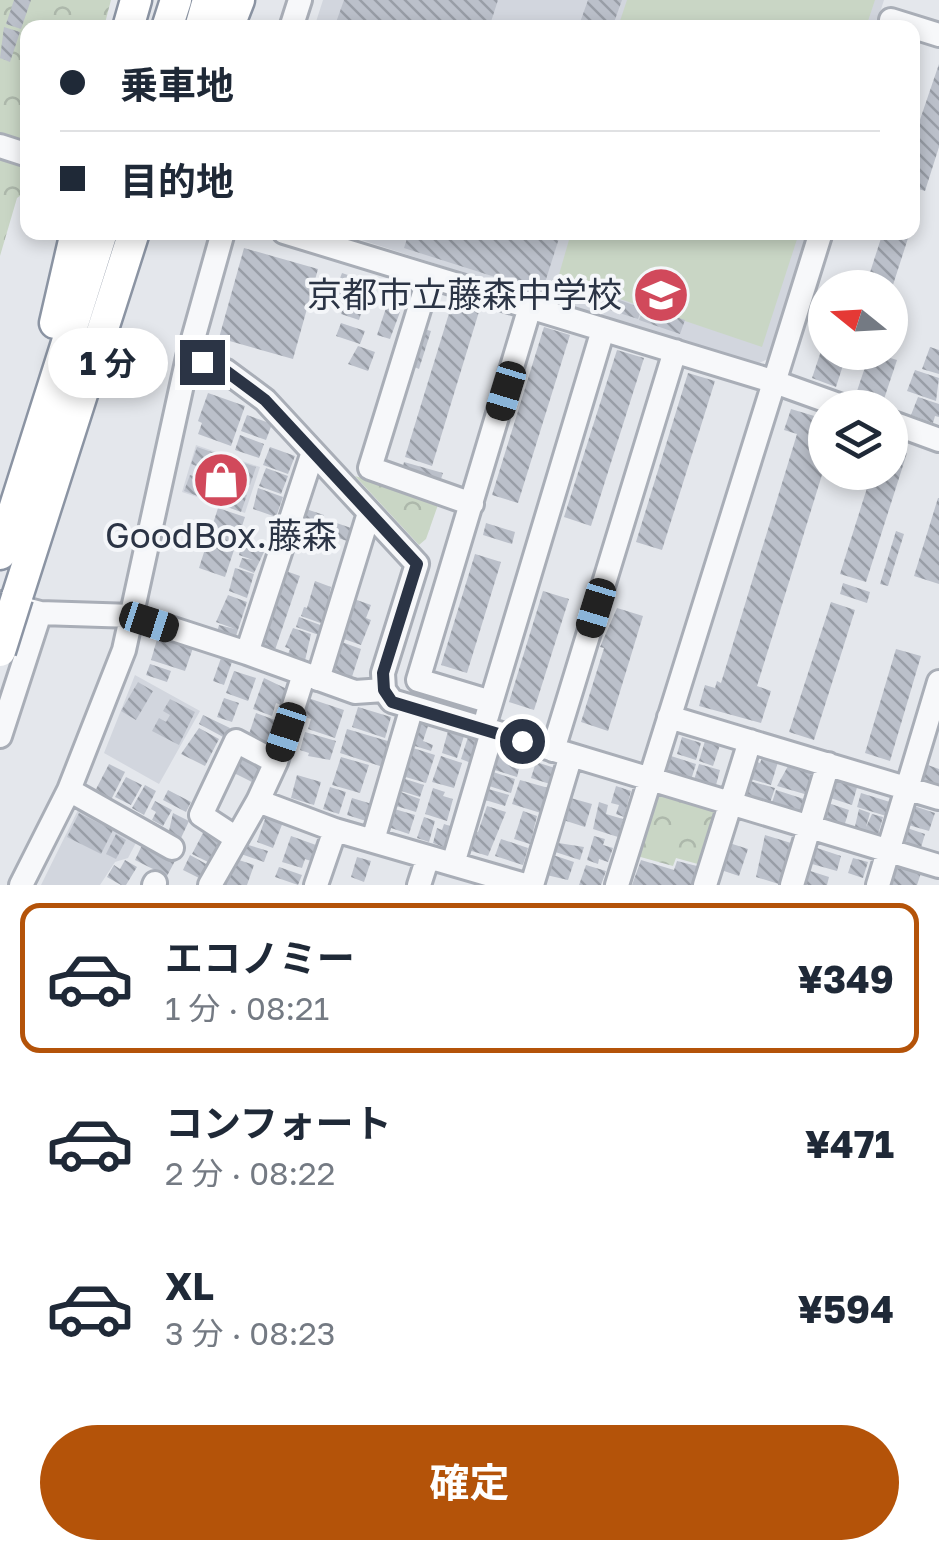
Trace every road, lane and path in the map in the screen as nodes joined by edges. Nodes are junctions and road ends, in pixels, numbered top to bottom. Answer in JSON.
{"nodes":[{"id":1,"x":74,"y":240,"type":"edge"},
{"id":2,"x":99,"y":240,"type":"edge"},
{"id":3,"x":131,"y":240,"type":"edge"},
{"id":4,"x":147,"y":240,"type":"edge"},
{"id":5,"x":221,"y":240,"type":"edge"},
{"id":6,"x":310,"y":240,"type":"edge"},
{"id":7,"x":818,"y":240,"type":"edge"},
{"id":8,"x":430,"y":277,"type":"junction"},
{"id":9,"x":530,"y":307,"type":"junction"},
{"id":10,"x":603,"y":330,"type":"junction"},
{"id":11,"x":675,"y":351,"type":"junction"},
{"id":12,"x":188,"y":357,"type":"junction"},
{"id":13,"x":772,"y":381,"type":"junction"},
{"id":14,"x":808,"y":394,"type":"edge"},
{"id":15,"x":908,"y":429,"type":"edge"},
{"id":16,"x":939,"y":440,"type":"edge"},
{"id":17,"x":313,"y":452,"type":"junction"},
{"id":18,"x":32,"y":454,"type":"junction"},
{"id":19,"x":62,"y":462,"type":"junction"},
{"id":20,"x":472,"y":504,"type":"junction"},
{"id":21,"x":370,"y":513,"type":"junction"},
{"id":22,"x":0,"y":554,"type":"edge"},
{"id":23,"x":19,"y":604,"type":"edge"},
{"id":24,"x":133,"y":616,"type":"junction"},
{"id":25,"x":0,"y":651,"type":"edge"},
{"id":26,"x":247,"y":652,"type":"junction"},
{"id":27,"x":311,"y":676,"type":"junction"},
{"id":28,"x":939,"y":682,"type":"edge"},
{"id":29,"x":384,"y":690,"type":"junction"},
{"id":30,"x":491,"y":702,"type":"junction"},
{"id":31,"x":412,"y":708,"type":"junction"},
{"id":32,"x":669,"y":717,"type":"junction"},
{"id":33,"x":488,"y":730,"type":"junction"},
{"id":34,"x":0,"y":736,"type":"edge"},
{"id":35,"x":750,"y":741,"type":"junction"},
{"id":36,"x":562,"y":753,"type":"junction"},
{"id":37,"x":276,"y":762,"type":"junction"},
{"id":38,"x":828,"y":764,"type":"junction"},
{"id":39,"x":650,"y":779,"type":"junction"},
{"id":40,"x":907,"y":788,"type":"junction"},
{"id":41,"x":68,"y":790,"type":"junction"},
{"id":42,"x":939,"y":798,"type":"edge"},
{"id":43,"x":258,"y":801,"type":"junction"},
{"id":44,"x":731,"y":803,"type":"junction"},
{"id":45,"x":809,"y":827,"type":"junction"},
{"id":46,"x":334,"y":830,"type":"junction"},
{"id":47,"x":236,"y":838,"type":"junction"},
{"id":48,"x":372,"y":840,"type":"junction"},
{"id":49,"x":172,"y":848,"type":"dead end"},
{"id":50,"x":889,"y":850,"type":"junction"},
{"id":51,"x":428,"y":857,"type":"junction"},
{"id":52,"x":452,"y":864,"type":"junction"},
{"id":53,"x":939,"y":866,"type":"edge"},
{"id":54,"x":523,"y":884,"type":"edge"},
{"id":55,"x":21,"y":885,"type":"edge"},
{"id":56,"x":210,"y":885,"type":"edge"},
{"id":57,"x":316,"y":885,"type":"edge"},
{"id":58,"x":419,"y":885,"type":"edge"},
{"id":59,"x":617,"y":885,"type":"edge"},
{"id":60,"x":705,"y":885,"type":"edge"},
{"id":61,"x":792,"y":885,"type":"edge"},
{"id":62,"x":878,"y":885,"type":"edge"}],
"edges":[{"from":1,"to":18,"type":"highway"},
{"from":2,"to":18,"type":"highway"},
{"from":3,"to":19,"type":"highway"},
{"from":4,"to":19,"type":"highway"},
{"from":5,"to":12,"type":"street"},
{"from":6,"to":8,"type":"street"},
{"from":7,"to":13,"type":"street"},
{"from":8,"to":9,"type":"street"},
{"from":8,"to":20,"type":"street"},
{"from":9,"to":10,"type":"street"},
{"from":9,"to":20,"type":"street"},
{"from":10,"to":11,"type":"street"},
{"from":10,"to":30,"type":"street"},
{"from":11,"to":13,"type":"street"},
{"from":11,"to":36,"type":"street"},
{"from":12,"to":17,"type":"street"},
{"from":12,"to":24,"type":"street"},
{"from":13,"to":14,"type":"street"},
{"from":13,"to":32,"type":"street"},
{"from":15,"to":16,"type":"street"},
{"from":17,"to":21,"type":"street"},
{"from":17,"to":26,"type":"street"},
{"from":18,"to":22,"type":"highway"},
{"from":19,"to":23,"type":"highway"},
{"from":20,"to":30,"type":"street"},
{"from":21,"to":27,"type":"street"},
{"from":21,"to":29,"type":"street"},
{"from":23,"to":24,"type":"street"},
{"from":23,"to":25,"type":"highway","bridge":true},
{"from":23,"to":34,"type":"street"},
{"from":24,"to":26,"type":"street"},
{"from":24,"to":41,"type":"street"},
{"from":26,"to":27,"type":"street"},
{"from":27,"to":29,"type":"street"},
{"from":27,"to":37,"type":"street"},
{"from":28,"to":40,"type":"street"},
{"from":29,"to":31,"type":"street"},
{"from":30,"to":33,"type":"street"},
{"from":31,"to":33,"type":"street"},
{"from":31,"to":48,"type":"street"},
{"from":32,"to":35,"type":"street"},
{"from":32,"to":39,"type":"street"},
{"from":33,"to":36,"type":"street"},
{"from":33,"to":52,"type":"street"},
{"from":35,"to":38,"type":"street"},
{"from":35,"to":44,"type":"street"},
{"from":36,"to":39,"type":"street"},
{"from":36,"to":54,"type":"street"},
{"from":37,"to":43,"type":"street"},
{"from":37,"to":47,"type":"street"},
{"from":38,"to":40,"type":"street"},
{"from":38,"to":45,"type":"street"},
{"from":39,"to":44,"type":"street"},
{"from":39,"to":59,"type":"street"},
{"from":40,"to":42,"type":"street"},
{"from":40,"to":50,"type":"street"},
{"from":41,"to":49,"type":"street"},
{"from":41,"to":55,"type":"street"},
{"from":43,"to":46,"type":"street"},
{"from":43,"to":47,"type":"street"},
{"from":44,"to":45,"type":"street"},
{"from":44,"to":60,"type":"street"},
{"from":45,"to":50,"type":"street"},
{"from":45,"to":61,"type":"street"},
{"from":46,"to":48,"type":"street"},
{"from":46,"to":57,"type":"street"},
{"from":47,"to":56,"type":"street"},
{"from":48,"to":51,"type":"street"},
{"from":50,"to":53,"type":"street"},
{"from":50,"to":62,"type":"street"},
{"from":51,"to":52,"type":"street"},
{"from":51,"to":58,"type":"street"},
{"from":52,"to":54,"type":"street"}]}
